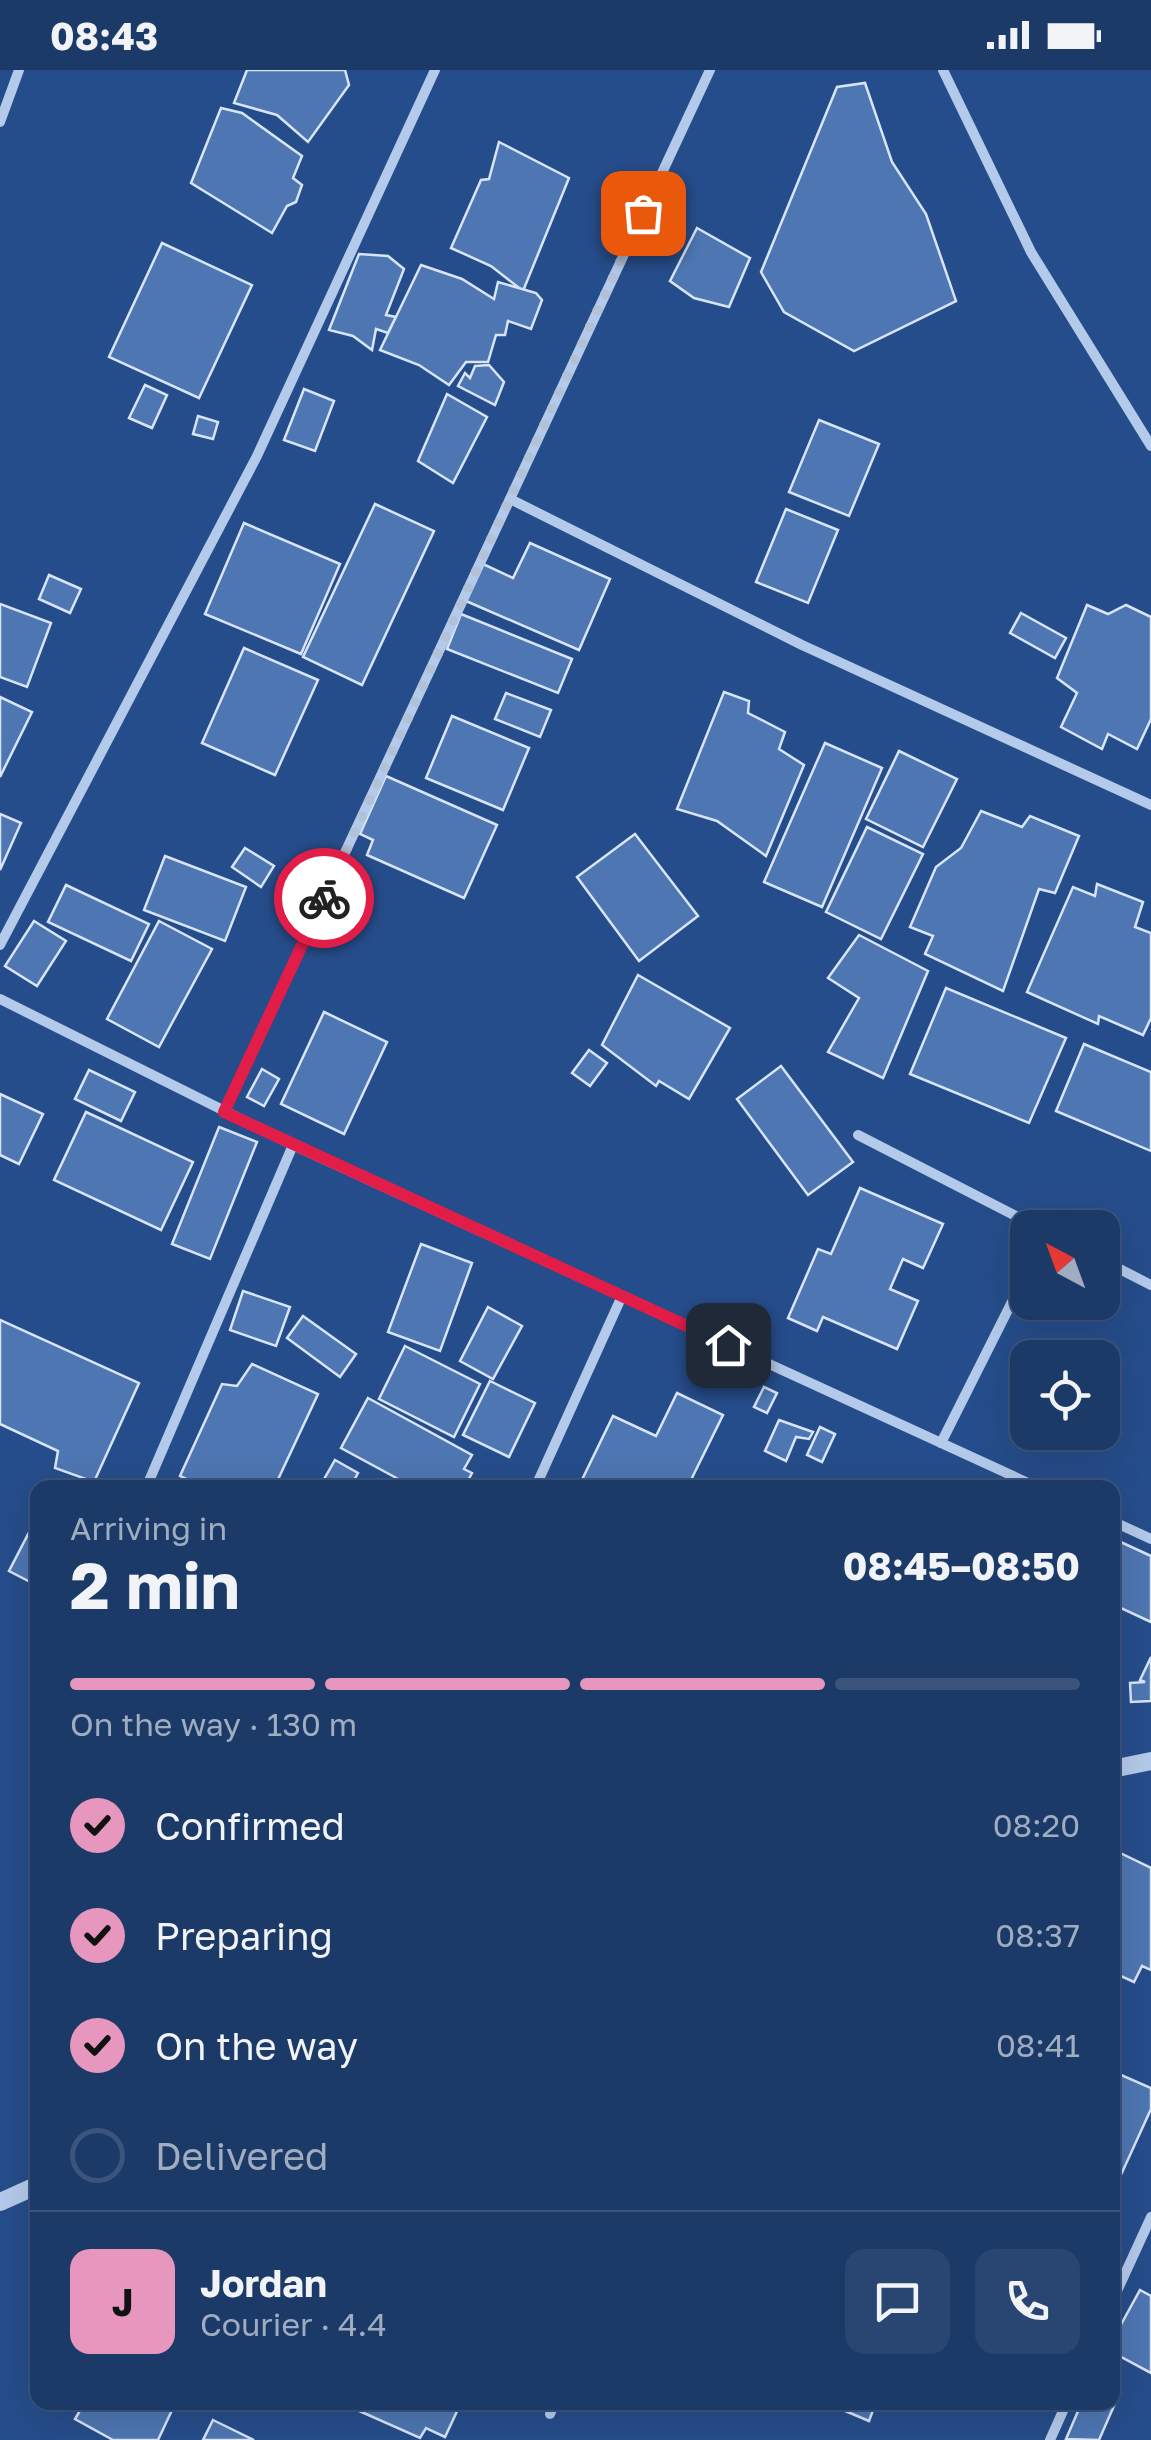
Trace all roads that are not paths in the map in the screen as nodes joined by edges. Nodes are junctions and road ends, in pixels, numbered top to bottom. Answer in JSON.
{"nodes":[{"id":1,"x":20,"y":70,"type":"edge"},
{"id":2,"x":435,"y":70,"type":"edge"},
{"id":3,"x":710,"y":70,"type":"edge"},
{"id":4,"x":943,"y":70,"type":"edge"},
{"id":5,"x":0,"y":122,"type":"edge"},
{"id":6,"x":1151,"y":446,"type":"edge"},
{"id":7,"x":510,"y":498,"type":"junction"},
{"id":8,"x":1151,"y":805,"type":"edge"},
{"id":9,"x":0,"y":945,"type":"edge"},
{"id":10,"x":0,"y":999,"type":"edge"},
{"id":11,"x":224,"y":1112,"type":"junction"},
{"id":12,"x":858,"y":1135,"type":"dead end"},
{"id":13,"x":293,"y":1145,"type":"junction"},
{"id":14,"x":1010,"y":1213,"type":"edge"},
{"id":15,"x":1120,"y":1269,"type":"edge"},
{"id":16,"x":1151,"y":1285,"type":"edge"},
{"id":17,"x":622,"y":1296,"type":"junction"},
{"id":18,"x":1010,"y":1305,"type":"edge"},
{"id":19,"x":940,"y":1443,"type":"junction"},
{"id":20,"x":149,"y":1480,"type":"edge"},
{"id":21,"x":539,"y":1480,"type":"edge"},
{"id":22,"x":1021,"y":1480,"type":"edge"},
{"id":23,"x":1120,"y":1525,"type":"edge"},
{"id":24,"x":1151,"y":1539,"type":"edge"},
{"id":25,"x":1151,"y":1760,"type":"edge"},
{"id":26,"x":1120,"y":1767,"type":"edge"},
{"id":27,"x":30,"y":2188,"type":"edge"},
{"id":28,"x":0,"y":2202,"type":"edge"},
{"id":29,"x":1151,"y":2217,"type":"edge"},
{"id":30,"x":1120,"y":2285,"type":"edge"},
{"id":31,"x":1063,"y":2410,"type":"edge"},
{"id":32,"x":1050,"y":2440,"type":"edge"}],
"edges":[{"from":1,"to":5,"type":"street"},
{"from":2,"to":9,"type":"street"},
{"from":3,"to":7,"type":"street"},
{"from":4,"to":6,"type":"street"},
{"from":7,"to":8,"type":"street"},
{"from":7,"to":11,"type":"street"},
{"from":10,"to":11,"type":"street"},
{"from":11,"to":13,"type":"street"},
{"from":12,"to":14,"type":"street"},
{"from":13,"to":17,"type":"street"},
{"from":13,"to":20,"type":"street"},
{"from":15,"to":16,"type":"street"},
{"from":17,"to":19,"type":"street"},
{"from":17,"to":21,"type":"street"},
{"from":18,"to":19,"type":"street"},
{"from":19,"to":22,"type":"street"},
{"from":23,"to":24,"type":"street"},
{"from":25,"to":26,"type":"street"},
{"from":27,"to":28,"type":"street"},
{"from":29,"to":30,"type":"street"},
{"from":31,"to":32,"type":"street"}]}
